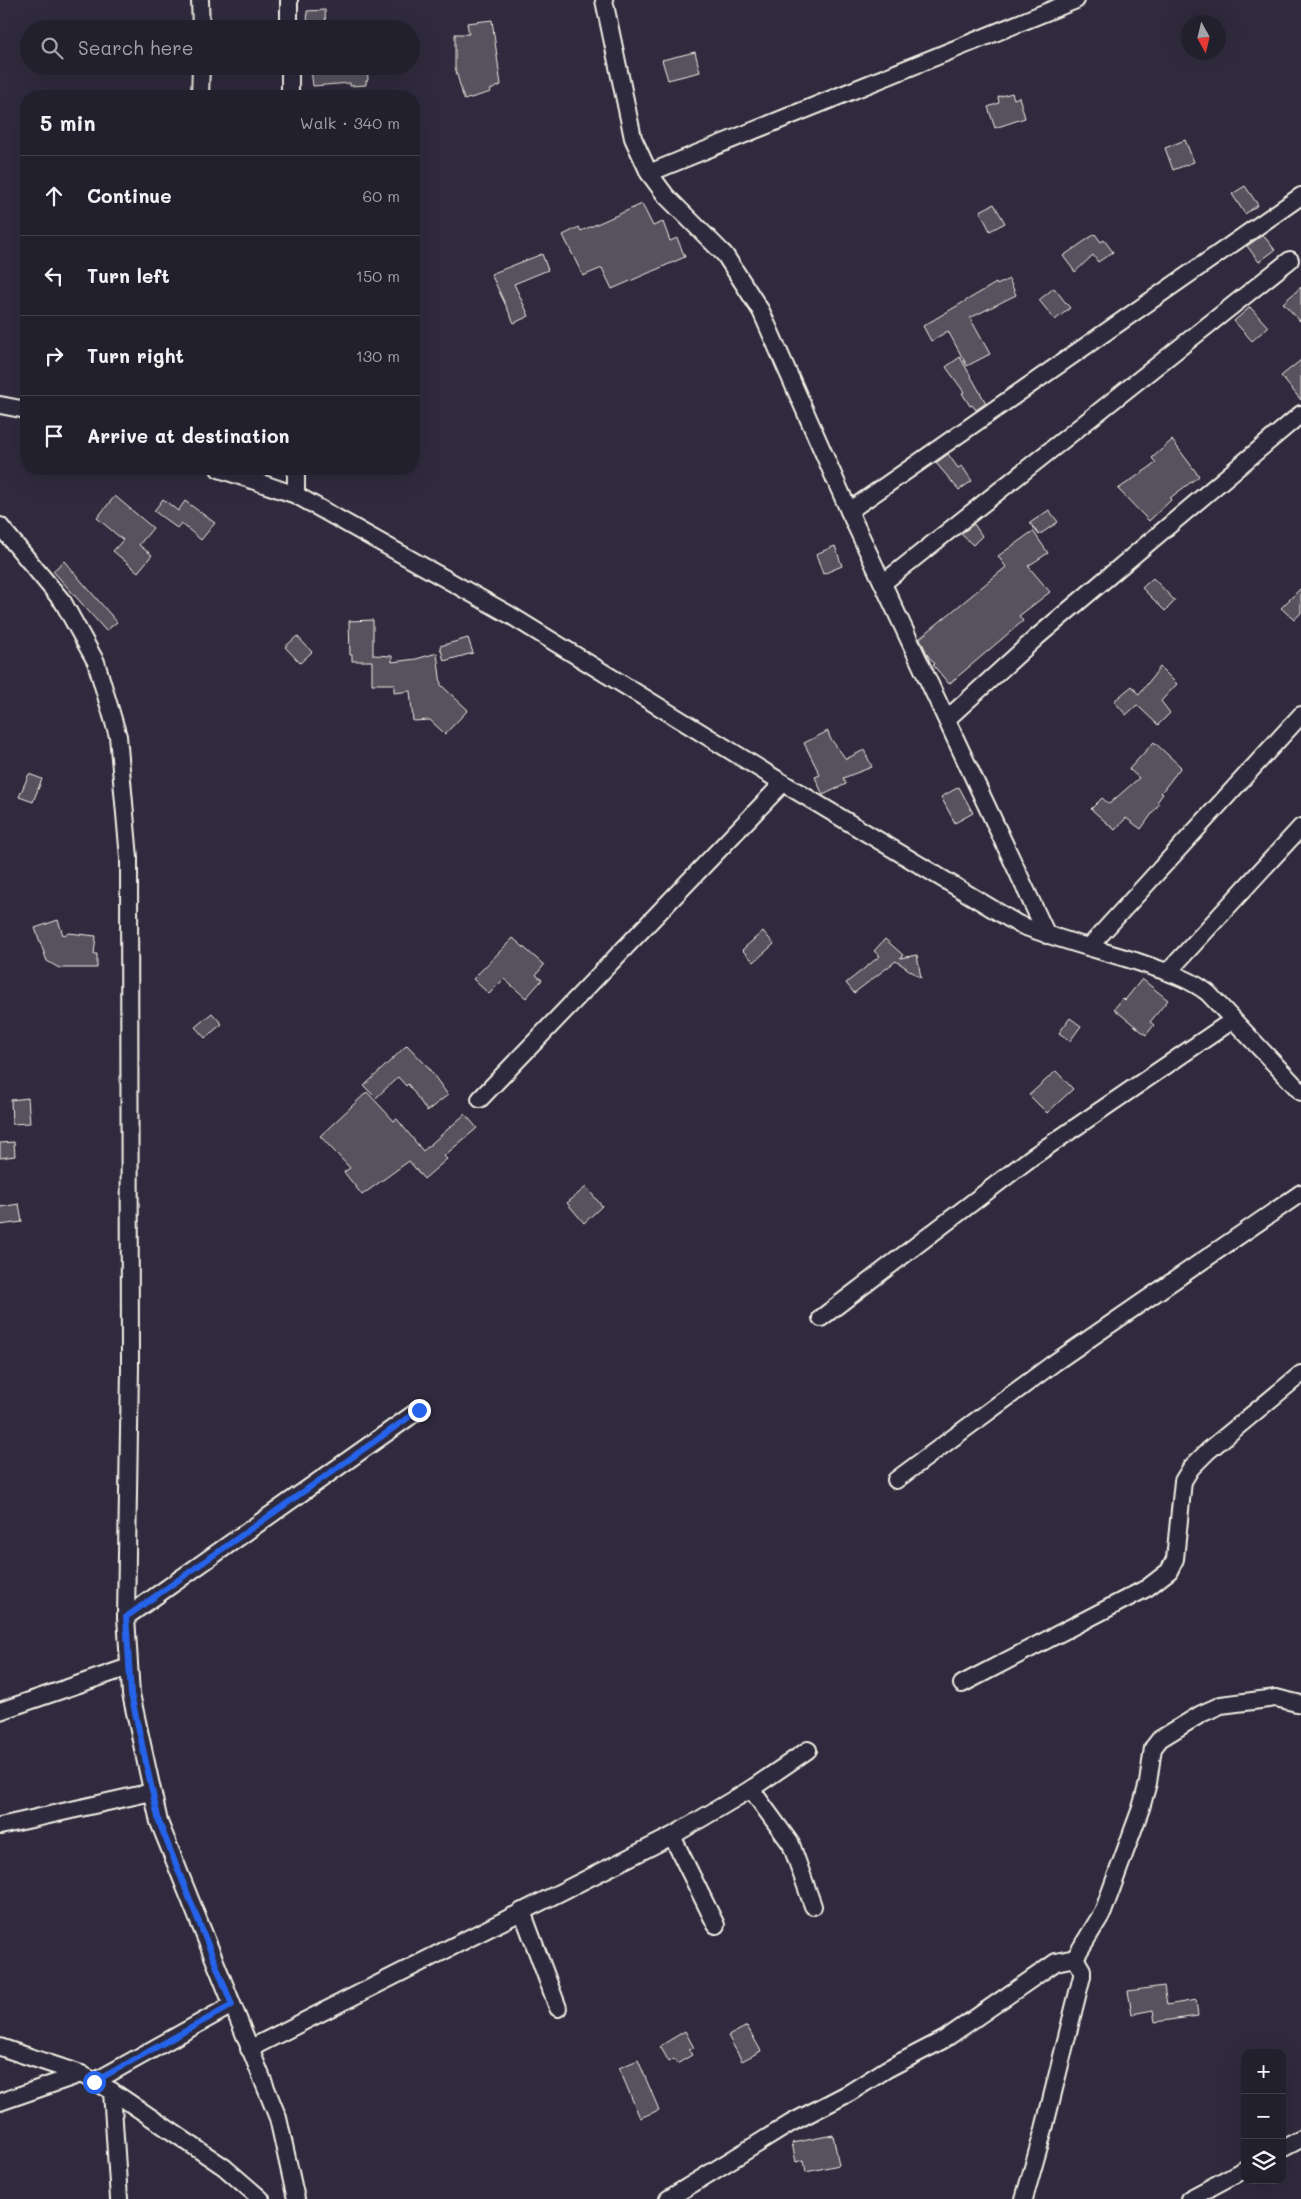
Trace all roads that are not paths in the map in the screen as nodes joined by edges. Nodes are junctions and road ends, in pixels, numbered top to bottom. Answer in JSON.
{"nodes":[{"id":1,"x":200,"y":0,"type":"edge"},
{"id":2,"x":289,"y":0,"type":"edge"},
{"id":3,"x":604,"y":0,"type":"edge"},
{"id":4,"x":1076,"y":0,"type":"edge"},
{"id":5,"x":201,"y":20,"type":"edge"},
{"id":6,"x":289,"y":20,"type":"edge"},
{"id":7,"x":200,"y":75,"type":"edge"},
{"id":8,"x":290,"y":75,"type":"edge"},
{"id":9,"x":200,"y":90,"type":"edge"},
{"id":10,"x":290,"y":90,"type":"edge"},
{"id":11,"x":649,"y":173,"type":"junction"},
{"id":12,"x":1301,"y":196,"type":"edge"},
{"id":13,"x":1290,"y":260,"type":"dead end"},
{"id":14,"x":0,"y":404,"type":"edge"},
{"id":15,"x":20,"y":409,"type":"edge"},
{"id":16,"x":1301,"y":414,"type":"edge"},
{"id":17,"x":237,"y":475,"type":"edge"},
{"id":18,"x":296,"y":475,"type":"edge"},
{"id":19,"x":296,"y":494,"type":"junction"},
{"id":20,"x":849,"y":511,"type":"junction"},
{"id":21,"x":0,"y":526,"type":"edge"},
{"id":22,"x":883,"y":583,"type":"junction"},
{"id":23,"x":1301,"y":714,"type":"edge"},
{"id":24,"x":947,"y":719,"type":"junction"},
{"id":25,"x":783,"y":783,"type":"junction"},
{"id":26,"x":1301,"y":826,"type":"edge"},
{"id":27,"x":1047,"y":935,"type":"junction"},
{"id":28,"x":1089,"y":947,"type":"junction"},
{"id":29,"x":1168,"y":972,"type":"junction"},
{"id":30,"x":1233,"y":1020,"type":"junction"},
{"id":31,"x":1301,"y":1092,"type":"edge"},
{"id":32,"x":480,"y":1098,"type":"dead end"},
{"id":33,"x":1301,"y":1193,"type":"edge"},
{"id":34,"x":821,"y":1318,"type":"dead end"},
{"id":35,"x":1301,"y":1374,"type":"edge"},
{"id":36,"x":419,"y":1410,"type":"dead end"},
{"id":37,"x":896,"y":1480,"type":"dead end"},
{"id":38,"x":126,"y":1617,"type":"junction"},
{"id":39,"x":129,"y":1667,"type":"junction"},
{"id":40,"x":962,"y":1684,"type":"dead end"},
{"id":41,"x":1301,"y":1704,"type":"edge"},
{"id":42,"x":0,"y":1711,"type":"edge"},
{"id":43,"x":808,"y":1750,"type":"dead end"},
{"id":44,"x":751,"y":1788,"type":"junction"},
{"id":45,"x":152,"y":1792,"type":"junction"},
{"id":46,"x":0,"y":1826,"type":"edge"},
{"id":47,"x":672,"y":1836,"type":"junction"},
{"id":48,"x":813,"y":1906,"type":"dead end"},
{"id":49,"x":522,"y":1911,"type":"junction"},
{"id":50,"x":716,"y":1925,"type":"dead end"},
{"id":51,"x":1075,"y":1958,"type":"junction"},
{"id":52,"x":232,"y":2005,"type":"junction"},
{"id":53,"x":558,"y":2008,"type":"dead end"},
{"id":54,"x":0,"y":2047,"type":"edge"},
{"id":55,"x":250,"y":2049,"type":"junction"},
{"id":56,"x":88,"y":2078,"type":"junction"},
{"id":57,"x":112,"y":2092,"type":"junction"},
{"id":58,"x":0,"y":2102,"type":"edge"},
{"id":59,"x":1301,"y":2139,"type":"edge"},
{"id":60,"x":1286,"y":2147,"type":"edge"},
{"id":61,"x":1241,"y":2171,"type":"edge"},
{"id":62,"x":119,"y":2199,"type":"edge"},
{"id":63,"x":261,"y":2199,"type":"edge"},
{"id":64,"x":296,"y":2199,"type":"edge"},
{"id":65,"x":668,"y":2199,"type":"edge"},
{"id":66,"x":1024,"y":2199,"type":"edge"},
{"id":67,"x":1189,"y":2199,"type":"edge"}],
"edges":[{"from":1,"to":5,"type":"street"},
{"from":2,"to":6,"type":"street"},
{"from":3,"to":11,"type":"street"},
{"from":4,"to":11,"type":"street"},
{"from":7,"to":9,"type":"street"},
{"from":8,"to":10,"type":"street"},
{"from":11,"to":20,"type":"street"},
{"from":12,"to":20,"type":"street"},
{"from":13,"to":22,"type":"street"},
{"from":14,"to":15,"type":"street"},
{"from":16,"to":24,"type":"street"},
{"from":17,"to":19,"type":"street"},
{"from":18,"to":19,"type":"street"},
{"from":19,"to":25,"type":"street"},
{"from":20,"to":22,"type":"street"},
{"from":21,"to":38,"type":"street"},
{"from":22,"to":24,"type":"street"},
{"from":23,"to":28,"type":"street"},
{"from":24,"to":27,"type":"street"},
{"from":25,"to":27,"type":"street"},
{"from":25,"to":32,"type":"street"},
{"from":26,"to":29,"type":"street"},
{"from":27,"to":28,"type":"street"},
{"from":28,"to":29,"type":"street"},
{"from":29,"to":30,"type":"street"},
{"from":30,"to":31,"type":"street"},
{"from":30,"to":34,"type":"street"},
{"from":33,"to":37,"type":"street"},
{"from":35,"to":40,"type":"street"},
{"from":36,"to":38,"type":"street"},
{"from":38,"to":39,"type":"street"},
{"from":39,"to":42,"type":"street"},
{"from":39,"to":45,"type":"street"},
{"from":41,"to":51,"type":"street"},
{"from":43,"to":44,"type":"street"},
{"from":44,"to":47,"type":"street"},
{"from":44,"to":48,"type":"street"},
{"from":45,"to":46,"type":"street"},
{"from":45,"to":52,"type":"street"},
{"from":47,"to":49,"type":"street"},
{"from":47,"to":50,"type":"street"},
{"from":49,"to":53,"type":"street"},
{"from":49,"to":55,"type":"street"},
{"from":51,"to":65,"type":"street"},
{"from":51,"to":66,"type":"street"},
{"from":52,"to":55,"type":"street"},
{"from":52,"to":56,"type":"street"},
{"from":54,"to":56,"type":"street"},
{"from":55,"to":64,"type":"street"},
{"from":56,"to":57,"type":"street"},
{"from":56,"to":58,"type":"street"},
{"from":57,"to":62,"type":"street"},
{"from":57,"to":63,"type":"street"},
{"from":59,"to":60,"type":"street"},
{"from":61,"to":67,"type":"street"}]}
